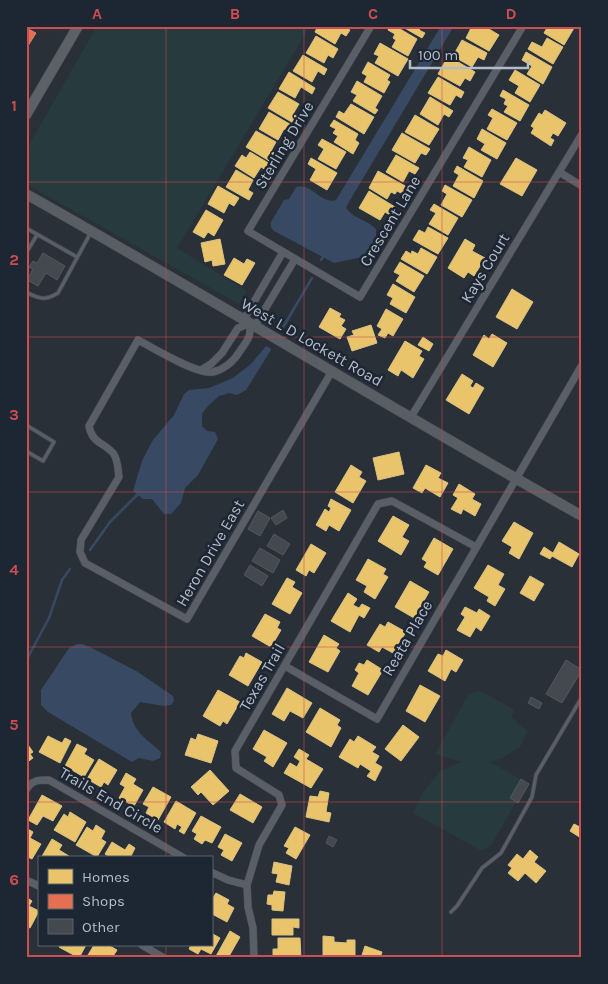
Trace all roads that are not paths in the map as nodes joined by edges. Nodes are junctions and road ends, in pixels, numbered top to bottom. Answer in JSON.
{"nodes":[{"id":1,"x":78,"y":26,"type":"edge"},
{"id":2,"x":371,"y":26,"type":"edge"},
{"id":3,"x":523,"y":26,"type":"edge"},
{"id":4,"x":26,"y":115,"type":"edge"},
{"id":5,"x":582,"y":134,"type":"edge"},
{"id":6,"x":558,"y":172,"type":"junction"},
{"id":7,"x":582,"y":186,"type":"edge"},
{"id":8,"x":26,"y":194,"type":"edge"},
{"id":9,"x":26,"y":228,"type":"edge"},
{"id":10,"x":92,"y":231,"type":"junction"},
{"id":11,"x":37,"y":234,"type":"junction"},
{"id":12,"x":283,"y":252,"type":"junction"},
{"id":13,"x":26,"y":253,"type":"edge"},
{"id":14,"x":77,"y":258,"type":"junction"},
{"id":15,"x":295,"y":259,"type":"junction"},
{"id":16,"x":26,"y":292,"type":"edge"},
{"id":17,"x":249,"y":323,"type":"junction"},
{"id":18,"x":582,"y":365,"type":"edge"},
{"id":19,"x":201,"y":370,"type":"junction"},
{"id":20,"x":332,"y":371,"type":"junction"},
{"id":21,"x":411,"y":417,"type":"junction"},
{"id":22,"x":26,"y":425,"type":"edge"},
{"id":23,"x":26,"y":451,"type":"edge"},
{"id":24,"x":515,"y":479,"type":"junction"},
{"id":25,"x":582,"y":516,"type":"edge"},
{"id":26,"x":476,"y":547,"type":"junction"},
{"id":27,"x":285,"y":666,"type":"junction"},
{"id":28,"x":582,"y":697,"type":"edge"},
{"id":29,"x":26,"y":790,"type":"edge"},
{"id":30,"x":181,"y":856,"type":"edge"},
{"id":31,"x":212,"y":872,"type":"edge"},
{"id":32,"x":26,"y":880,"type":"edge"},
{"id":33,"x":247,"y":885,"type":"junction"},
{"id":34,"x":38,"y":886,"type":"edge"},
{"id":35,"x":451,"y":912,"type":"dead end"},
{"id":36,"x":144,"y":946,"type":"edge"},
{"id":37,"x":164,"y":958,"type":"edge"},
{"id":38,"x":254,"y":958,"type":"edge"}],
"edges":[{"from":1,"to":4,"type":"main road"},
{"from":2,"to":12,"type":"street","name":"Sterling Drive"},
{"from":3,"to":15,"type":"street","name":"Crescent Lane"},
{"from":5,"to":6,"type":"street","name":"Kays Court"},
{"from":6,"to":7,"type":"street"},
{"from":6,"to":21,"type":"street","name":"Kays Court"},
{"from":8,"to":10,"type":"main road","name":"West L D Lockett Road"},
{"from":9,"to":11,"type":"lane"},
{"from":10,"to":14,"type":"lane"},
{"from":10,"to":17,"type":"main road","name":"West L D Lockett Road"},
{"from":11,"to":13,"type":"lane"},
{"from":11,"to":14,"type":"lane"},
{"from":12,"to":15,"type":"street","name":"Sterling Drive"},
{"from":12,"to":17,"type":"street"},
{"from":14,"to":16,"type":"lane"},
{"from":15,"to":17,"type":"street"},
{"from":17,"to":19,"type":"street"},
{"from":17,"to":19,"type":"street"},
{"from":17,"to":20,"type":"main road","name":"West L D Lockett Road"},
{"from":18,"to":24,"type":"street","name":"Reata Place"},
{"from":19,"to":20,"type":"street","name":"Heron Drive East"},
{"from":20,"to":21,"type":"main road","name":"West L D Lockett Road"},
{"from":21,"to":24,"type":"main road","name":"West L D Lockett Road"},
{"from":22,"to":23,"type":"lane"},
{"from":24,"to":25,"type":"main road","name":"West L D Lockett Road"},
{"from":24,"to":26,"type":"street","name":"Reata Place"},
{"from":26,"to":27,"type":"street","name":"Texas Trail"},
{"from":26,"to":27,"type":"street","name":"Reata Place"},
{"from":27,"to":33,"type":"street","name":"Texas Trail"},
{"from":28,"to":35,"type":"lane"},
{"from":29,"to":30,"type":"street","name":"Trails End Circle"},
{"from":31,"to":33,"type":"street"},
{"from":32,"to":34,"type":"street"},
{"from":33,"to":38,"type":"street","name":"Texas Trail"},
{"from":36,"to":37,"type":"street"}]}
